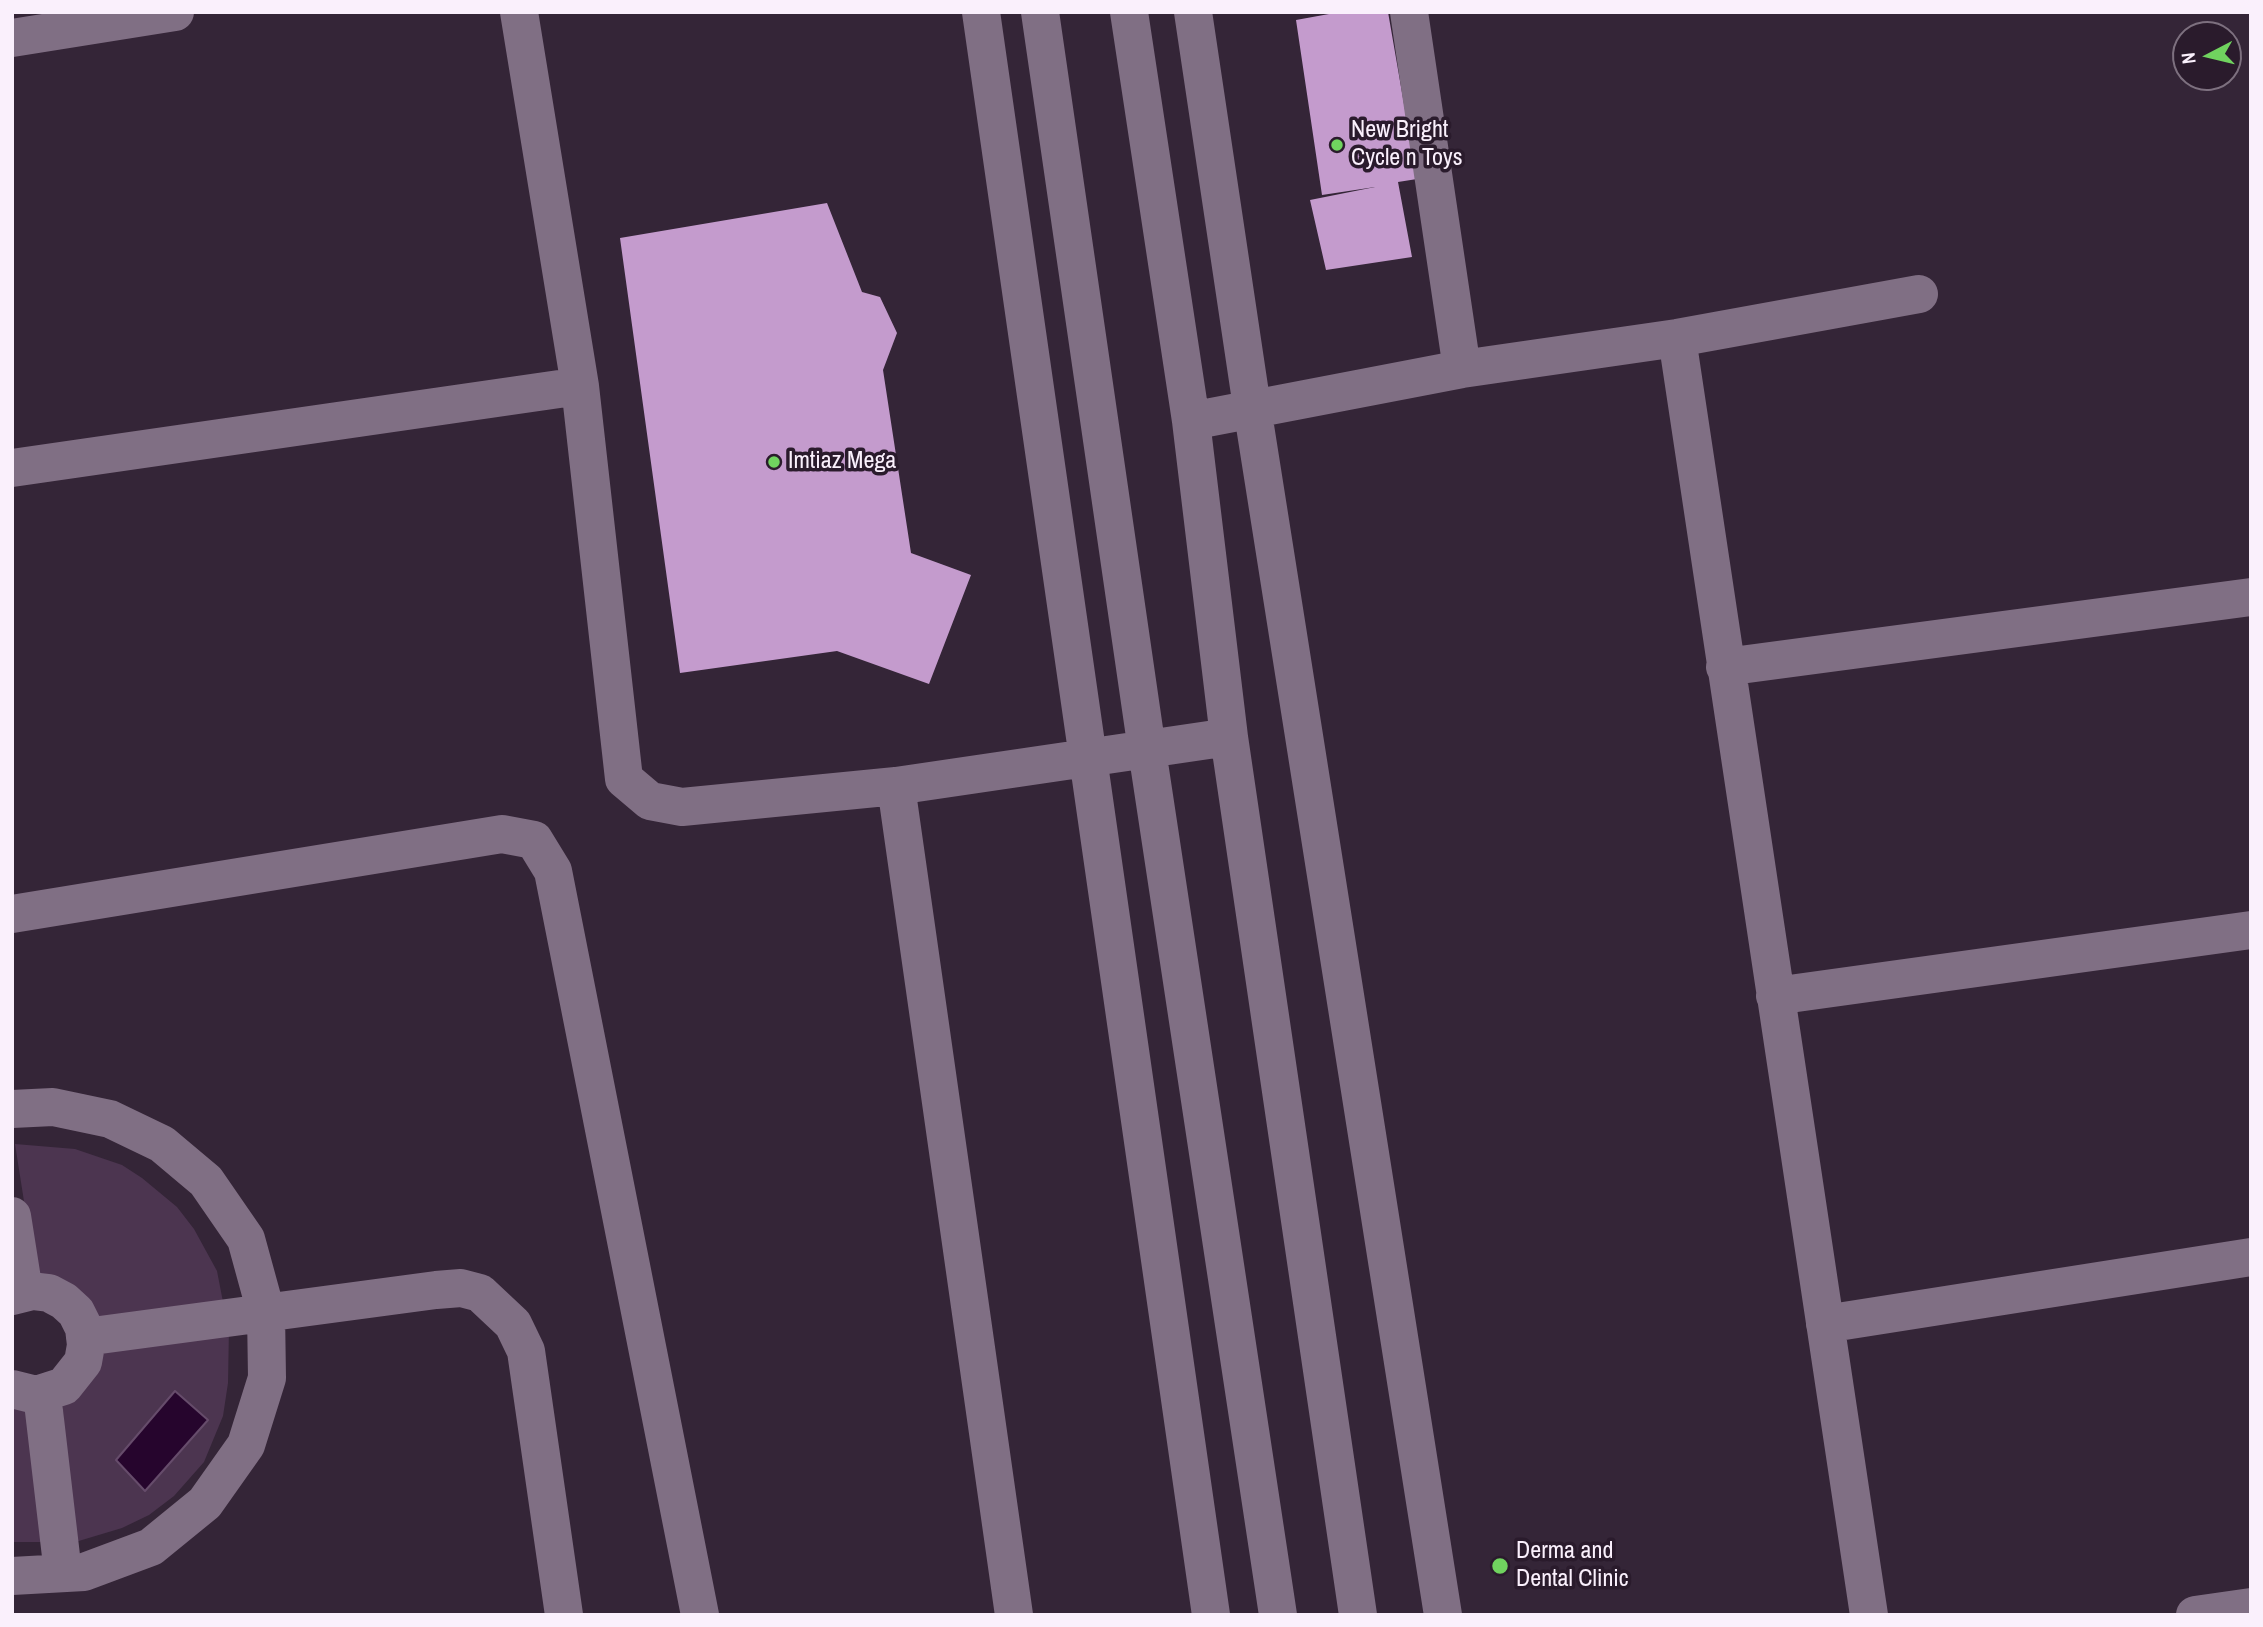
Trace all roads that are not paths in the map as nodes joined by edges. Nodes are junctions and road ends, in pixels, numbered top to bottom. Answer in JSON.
{"nodes":[{"id":1,"x":175,"y":12,"type":"edge"},
{"id":2,"x":519,"y":12,"type":"edge"},
{"id":3,"x":981,"y":12,"type":"edge"},
{"id":4,"x":1040,"y":12,"type":"edge"},
{"id":5,"x":1129,"y":12,"type":"edge"},
{"id":6,"x":1193,"y":12,"type":"edge"},
{"id":7,"x":1409,"y":12,"type":"edge"},
{"id":8,"x":12,"y":38,"type":"edge"},
{"id":9,"x":1919,"y":294,"type":"dead end"},
{"id":10,"x":1677,"y":338,"type":"junction"},
{"id":11,"x":1462,"y":369,"type":"junction"},
{"id":12,"x":580,"y":386,"type":"junction"},
{"id":13,"x":1252,"y":407,"type":"junction"},
{"id":14,"x":1191,"y":421,"type":"junction"},
{"id":15,"x":12,"y":468,"type":"edge"},
{"id":16,"x":2251,"y":597,"type":"edge"},
{"id":17,"x":1725,"y":667,"type":"junction"},
{"id":18,"x":1229,"y":737,"type":"junction"},
{"id":19,"x":1146,"y":750,"type":"junction"},
{"id":20,"x":1087,"y":760,"type":"junction"},
{"id":21,"x":896,"y":786,"type":"junction"},
{"id":22,"x":12,"y":914,"type":"edge"},
{"id":23,"x":2251,"y":930,"type":"edge"},
{"id":24,"x":1775,"y":996,"type":"junction"},
{"id":25,"x":12,"y":1109,"type":"edge"},
{"id":26,"x":12,"y":1216,"type":"edge"},
{"id":27,"x":2251,"y":1257,"type":"edge"},
{"id":28,"x":18,"y":1294,"type":"edge"},
{"id":29,"x":266,"y":1312,"type":"junction"},
{"id":30,"x":1825,"y":1324,"type":"junction"},
{"id":31,"x":85,"y":1337,"type":"junction"},
{"id":32,"x":27,"y":1392,"type":"edge"},
{"id":33,"x":63,"y":1573,"type":"junction"},
{"id":34,"x":12,"y":1576,"type":"edge"},
{"id":35,"x":2251,"y":1607,"type":"edge"},
{"id":36,"x":564,"y":1615,"type":"edge"},
{"id":37,"x":700,"y":1615,"type":"edge"},
{"id":38,"x":1014,"y":1615,"type":"edge"},
{"id":39,"x":1211,"y":1615,"type":"edge"},
{"id":40,"x":1279,"y":1615,"type":"edge"},
{"id":41,"x":1357,"y":1615,"type":"edge"},
{"id":42,"x":1443,"y":1615,"type":"edge"},
{"id":43,"x":1869,"y":1615,"type":"edge"},
{"id":44,"x":2195,"y":1615,"type":"edge"}],
"edges":[{"from":1,"to":8,"type":"street"},
{"from":2,"to":12,"type":"street"},
{"from":3,"to":20,"type":"street"},
{"from":4,"to":19,"type":"street"},
{"from":5,"to":14,"type":"street"},
{"from":6,"to":13,"type":"street"},
{"from":7,"to":11,"type":"street"},
{"from":9,"to":10,"type":"street"},
{"from":10,"to":11,"type":"street"},
{"from":10,"to":17,"type":"street"},
{"from":11,"to":13,"type":"street"},
{"from":12,"to":15,"type":"street"},
{"from":12,"to":21,"type":"street"},
{"from":13,"to":14,"type":"street"},
{"from":13,"to":42,"type":"street"},
{"from":14,"to":18,"type":"street"},
{"from":16,"to":17,"type":"street"},
{"from":17,"to":24,"type":"street"},
{"from":18,"to":19,"type":"street"},
{"from":18,"to":41,"type":"street"},
{"from":19,"to":20,"type":"street"},
{"from":19,"to":40,"type":"street"},
{"from":20,"to":21,"type":"street"},
{"from":20,"to":39,"type":"street"},
{"from":21,"to":38,"type":"street"},
{"from":22,"to":37,"type":"street"},
{"from":23,"to":24,"type":"street"},
{"from":24,"to":30,"type":"street"},
{"from":25,"to":29,"type":"street"},
{"from":26,"to":28,"type":"street"},
{"from":27,"to":30,"type":"street"},
{"from":28,"to":31,"type":"street"},
{"from":29,"to":31,"type":"street"},
{"from":29,"to":33,"type":"street"},
{"from":29,"to":36,"type":"street"},
{"from":30,"to":43,"type":"street"},
{"from":31,"to":32,"type":"street"},
{"from":32,"to":33,"type":"street"},
{"from":33,"to":34,"type":"street"},
{"from":35,"to":44,"type":"street"}]}
